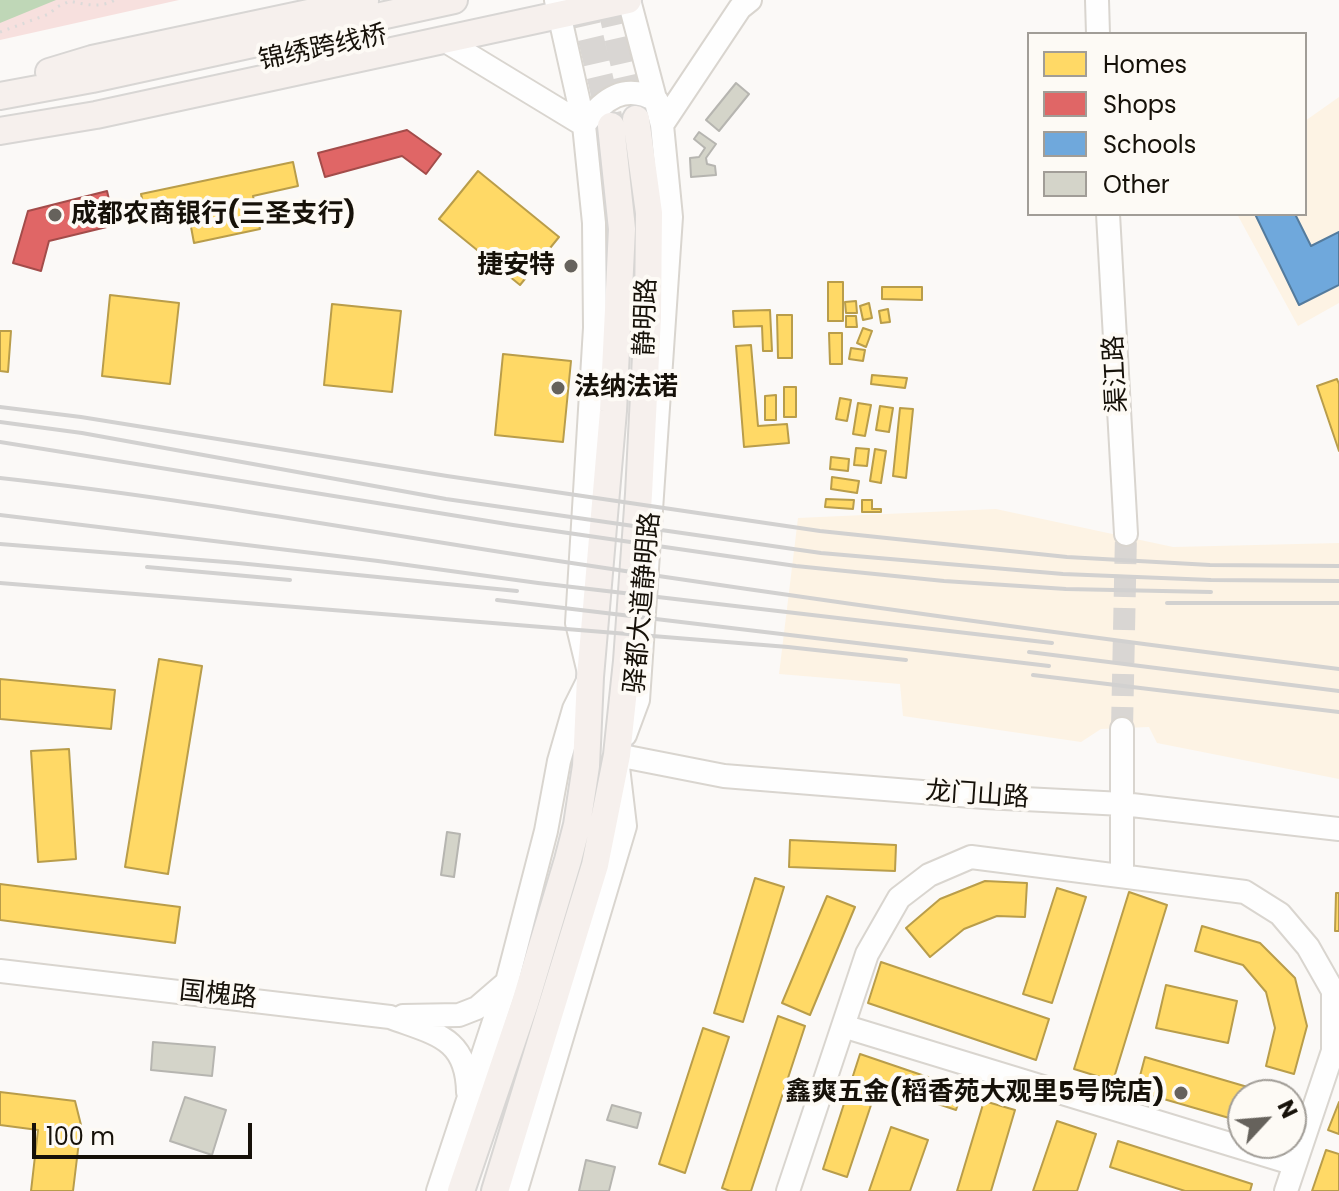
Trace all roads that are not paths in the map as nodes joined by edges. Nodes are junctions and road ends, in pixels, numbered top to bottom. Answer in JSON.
{"nodes":[{"id":1,"x":369,"y":0,"type":"edge"},
{"id":2,"x":454,"y":0,"type":"edge"},
{"id":3,"x":629,"y":0,"type":"edge"},
{"id":4,"x":750,"y":0,"type":"edge"},
{"id":5,"x":1097,"y":0,"type":"edge"},
{"id":6,"x":555,"y":5,"type":"edge"},
{"id":7,"x":1098,"y":32,"type":"edge"},
{"id":8,"x":444,"y":40,"type":"junction"},
{"id":9,"x":0,"y":86,"type":"edge"},
{"id":10,"x":94,"y":88,"type":"junction"},
{"id":11,"x":0,"y":96,"type":"edge"},
{"id":12,"x":657,"y":101,"type":"junction"},
{"id":13,"x":0,"y":123,"type":"edge"},
{"id":14,"x":584,"y":125,"type":"junction"},
{"id":15,"x":662,"y":125,"type":"junction"},
{"id":16,"x":0,"y":131,"type":"edge"},
{"id":17,"x":1108,"y":216,"type":"edge"},
{"id":18,"x":1126,"y":534,"type":"tunnel mouth"},
{"id":19,"x":590,"y":677,"type":"junction"},
{"id":20,"x":1122,"y":729,"type":"tunnel mouth"},
{"id":21,"x":617,"y":755,"type":"junction"},
{"id":22,"x":1123,"y":804,"type":"junction"},
{"id":23,"x":1339,"y":829,"type":"edge"},
{"id":24,"x":1122,"y":876,"type":"junction"},
{"id":25,"x":0,"y":971,"type":"edge"},
{"id":26,"x":507,"y":982,"type":"junction"},
{"id":27,"x":390,"y":1017,"type":"junction"},
{"id":28,"x":843,"y":1026,"type":"junction"},
{"id":29,"x":468,"y":1102,"type":"junction"},
{"id":30,"x":1295,"y":1164,"type":"junction"},
{"id":31,"x":438,"y":1191,"type":"edge"},
{"id":32,"x":461,"y":1191,"type":"edge"},
{"id":33,"x":495,"y":1191,"type":"edge"},
{"id":34,"x":516,"y":1191,"type":"edge"},
{"id":35,"x":788,"y":1191,"type":"edge"},
{"id":36,"x":1286,"y":1191,"type":"edge"}],
"edges":[{"from":1,"to":9,"type":"main road"},
{"from":2,"to":10,"type":"main road","name":"锦绣跨线桥"},
{"from":3,"to":6,"type":"main road"},
{"from":3,"to":12,"type":"street","name":"驿都大道静明路"},
{"from":4,"to":15,"type":"street"},
{"from":5,"to":7,"type":"street"},
{"from":6,"to":8,"type":"main road"},
{"from":6,"to":10,"type":"main road","name":"锦绣跨线桥"},
{"from":6,"to":14,"type":"street","name":"驿都大道静明路"},
{"from":8,"to":14,"type":"street"},
{"from":8,"to":16,"type":"main road"},
{"from":10,"to":11,"type":"main road"},
{"from":10,"to":13,"type":"main road"},
{"from":12,"to":14,"type":"street"},
{"from":12,"to":15,"type":"street","name":"驿都大道静明路"},
{"from":14,"to":19,"type":"street","name":"驿都大道静明路"},
{"from":15,"to":21,"type":"street","name":"驿都大道静明路"},
{"from":17,"to":18,"type":"street","name":"渠江路"},
{"from":19,"to":21,"type":"main road","name":"静明路"},
{"from":19,"to":26,"type":"street"},
{"from":19,"to":32,"type":"main road","name":"驿都大道静明路"},
{"from":20,"to":22,"type":"street"},
{"from":21,"to":22,"type":"street","name":"龙门山路"},
{"from":21,"to":33,"type":"main road","name":"驿都大道静明路"},
{"from":21,"to":34,"type":"street"},
{"from":22,"to":23,"type":"street","name":"龙门山路"},
{"from":22,"to":24,"type":"street"},
{"from":24,"to":28,"type":"street"},
{"from":24,"to":30,"type":"street"},
{"from":25,"to":27,"type":"street","name":"国槐路"},
{"from":26,"to":27,"type":"street"},
{"from":26,"to":29,"type":"street"},
{"from":27,"to":29,"type":"street","name":"国槐路"},
{"from":28,"to":30,"type":"street"},
{"from":28,"to":35,"type":"street"},
{"from":29,"to":31,"type":"street"},
{"from":30,"to":36,"type":"street"}]}
